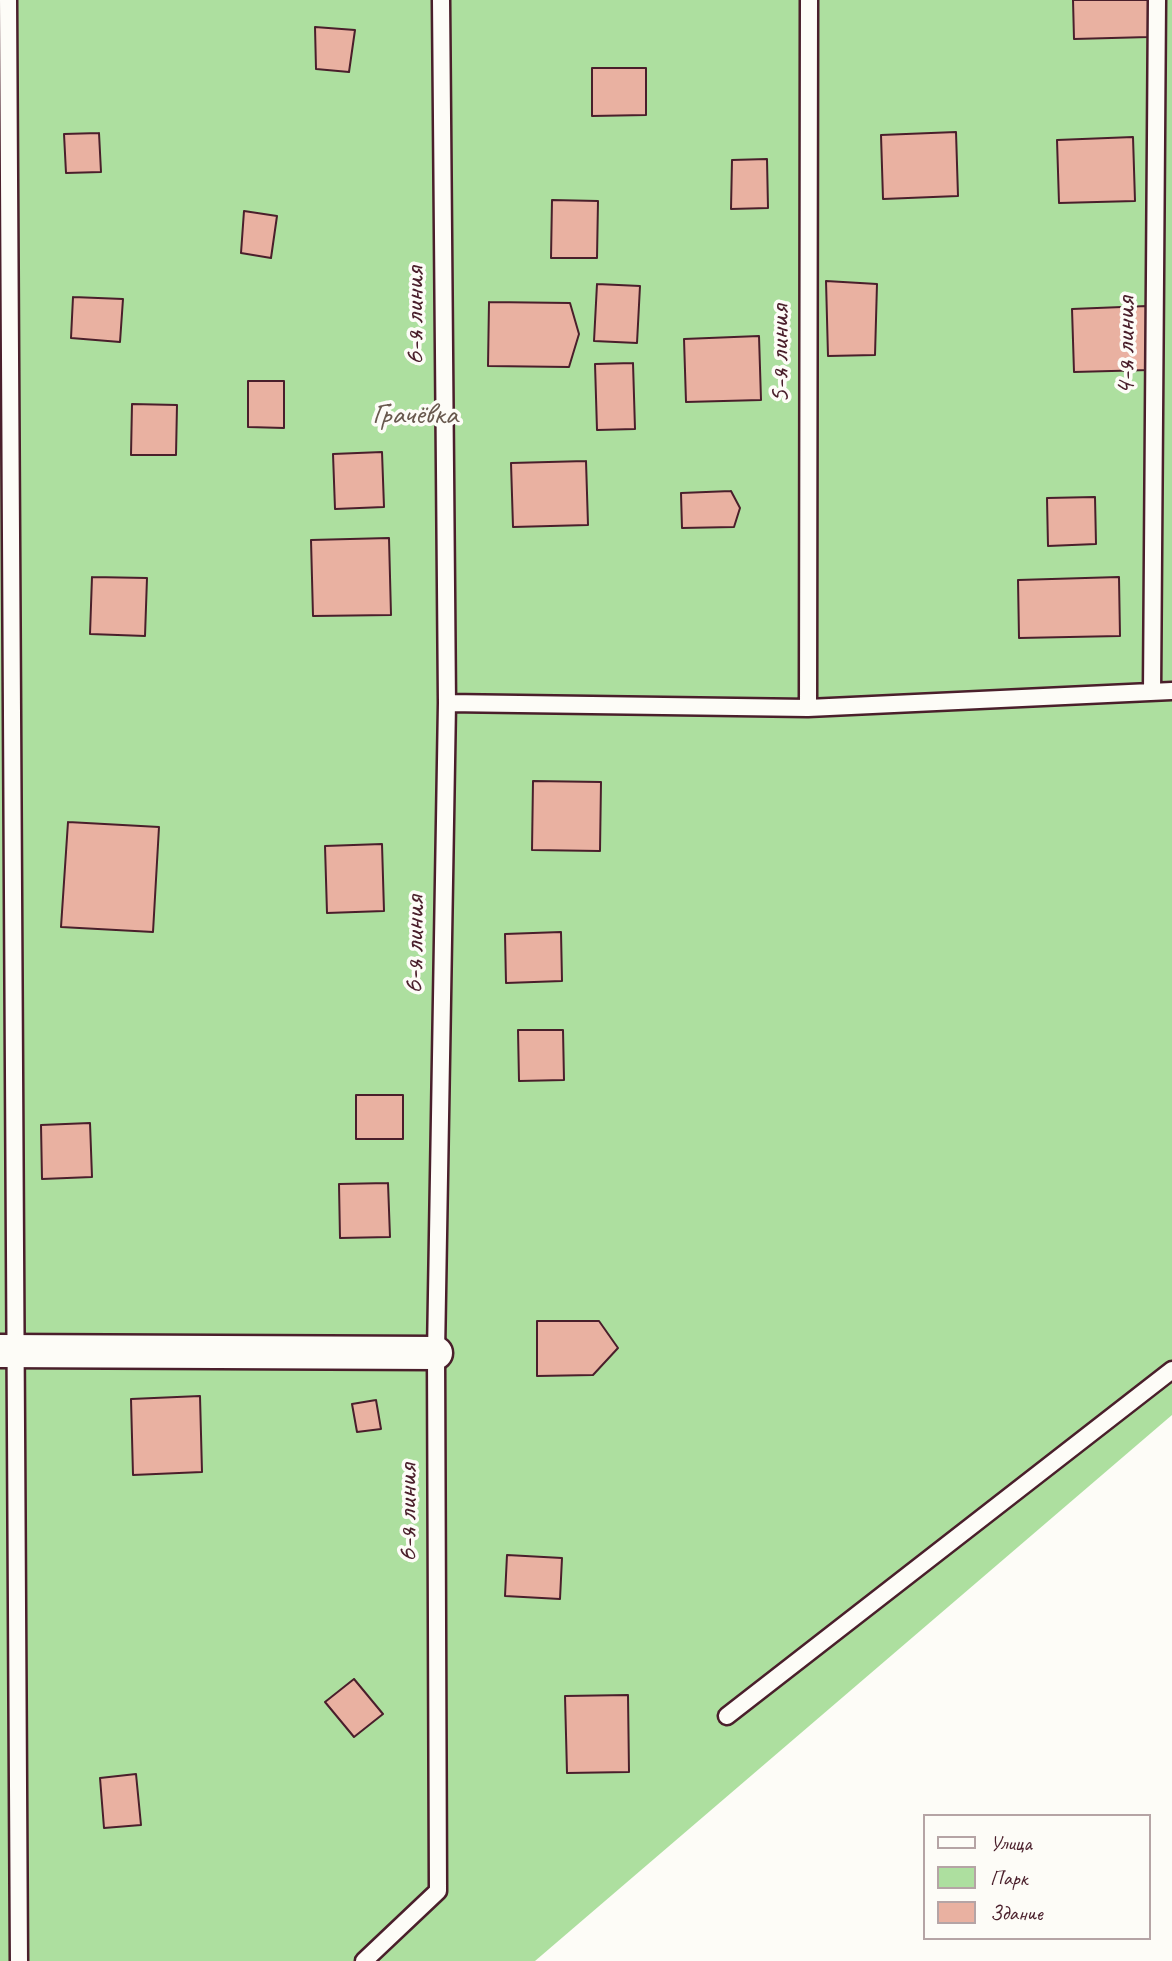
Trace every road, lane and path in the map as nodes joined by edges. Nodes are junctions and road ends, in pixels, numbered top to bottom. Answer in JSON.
{"nodes":[{"id":1,"x":8,"y":0,"type":"edge"},
{"id":2,"x":441,"y":0,"type":"edge"},
{"id":3,"x":809,"y":0,"type":"edge"},
{"id":4,"x":1157,"y":0,"type":"edge"},
{"id":5,"x":1172,"y":691,"type":"edge"},
{"id":6,"x":1152,"y":692,"type":"junction"},
{"id":7,"x":447,"y":703,"type":"junction"},
{"id":8,"x":808,"y":708,"type":"junction"},
{"id":9,"x":8,"y":1351,"type":"edge"},
{"id":10,"x":436,"y":1353,"type":"junction"},
{"id":11,"x":1172,"y":1370,"type":"edge"},
{"id":12,"x":727,"y":1716,"type":"dead end"},
{"id":13,"x":19,"y":1961,"type":"edge"},
{"id":14,"x":364,"y":1961,"type":"edge"}],
"edges":[{"from":1,"to":9,"type":"lane"},
{"from":2,"to":7,"type":"lane","name":"6-я линия"},
{"from":3,"to":8,"type":"lane","name":"5-я линия"},
{"from":4,"to":6,"type":"lane","name":"4-я линия"},
{"from":5,"to":6,"type":"lane"},
{"from":6,"to":8,"type":"lane"},
{"from":7,"to":8,"type":"lane"},
{"from":7,"to":10,"type":"lane","name":"6-я линия"},
{"from":9,"to":10,"type":"street"},
{"from":9,"to":13,"type":"lane"},
{"from":10,"to":14,"type":"lane","name":"6-я линия"},
{"from":11,"to":12,"type":"lane"}]}
